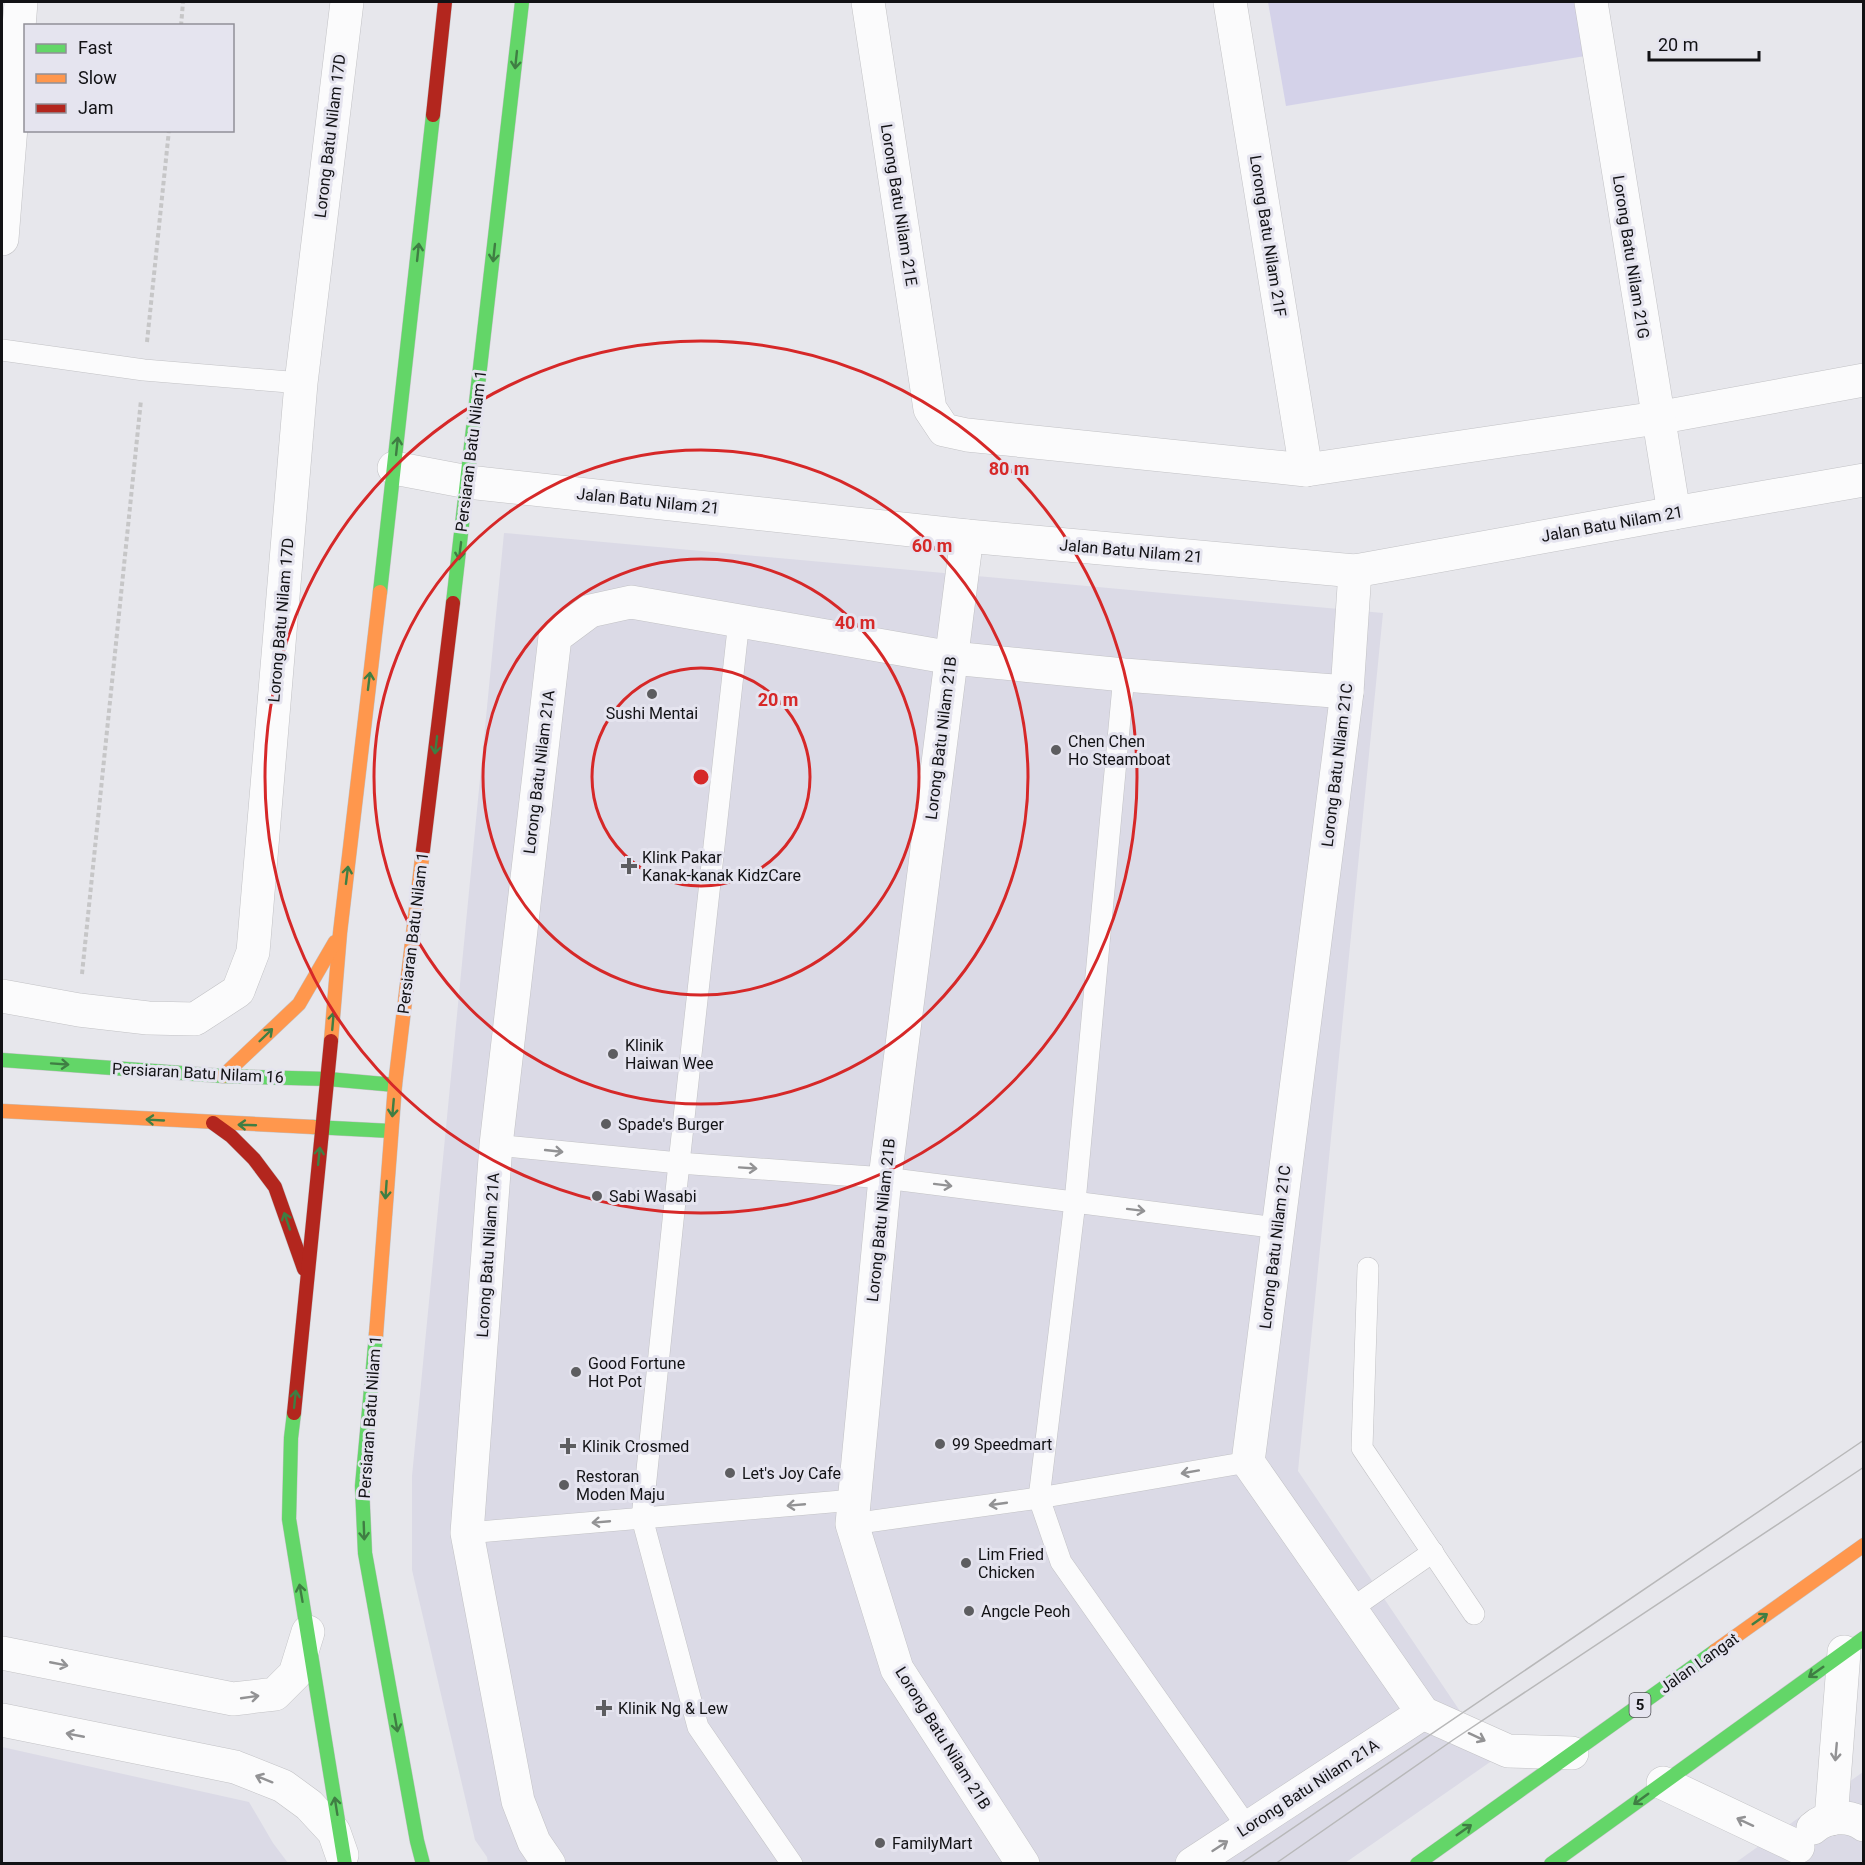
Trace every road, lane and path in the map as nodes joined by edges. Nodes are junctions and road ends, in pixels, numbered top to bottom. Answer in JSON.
{"nodes":[{"id":1,"x":21,"y":2,"type":"edge"},
{"id":2,"x":183,"y":2,"type":"edge"},
{"id":3,"x":346,"y":2,"type":"edge"},
{"id":4,"x":445,"y":2,"type":"edge"},
{"id":5,"x":522,"y":2,"type":"edge"},
{"id":6,"x":868,"y":2,"type":"edge"},
{"id":7,"x":1230,"y":2,"type":"edge"},
{"id":8,"x":1591,"y":2,"type":"edge"},
{"id":9,"x":181,"y":24,"type":"edge"},
{"id":10,"x":169,"y":132,"type":"edge"},
{"id":11,"x":2,"y":239,"type":"edge"},
{"id":12,"x":2,"y":350,"type":"edge"},
{"id":13,"x":144,"y":369,"type":"junction"},
{"id":14,"x":1863,"y":380,"type":"edge"},
{"id":15,"x":301,"y":383,"type":"junction"},
{"id":16,"x":1657,"y":418,"type":"junction"},
{"id":17,"x":394,"y":468,"type":"junction"},
{"id":18,"x":1306,"y":470,"type":"junction"},
{"id":19,"x":1863,"y":480,"type":"edge"},
{"id":20,"x":468,"y":482,"type":"junction"},
{"id":21,"x":1674,"y":513,"type":"junction"},
{"id":22,"x":967,"y":536,"type":"junction"},
{"id":23,"x":1355,"y":571,"type":"junction"},
{"id":24,"x":739,"y":620,"type":"junction"},
{"id":25,"x":952,"y":658,"type":"junction"},
{"id":26,"x":1124,"y":675,"type":"junction"},
{"id":27,"x":1347,"y":692,"type":"junction"},
{"id":28,"x":340,"y":933,"type":"junction"},
{"id":29,"x":2,"y":996,"type":"edge"},
{"id":30,"x":79,"y":1010,"type":"junction"},
{"id":31,"x":2,"y":1060,"type":"edge"},
{"id":32,"x":224,"y":1076,"type":"junction"},
{"id":33,"x":328,"y":1079,"type":"junction"},
{"id":34,"x":395,"y":1085,"type":"junction"},
{"id":35,"x":2,"y":1111,"type":"edge"},
{"id":36,"x":213,"y":1123,"type":"junction"},
{"id":37,"x":322,"y":1127,"type":"junction"},
{"id":38,"x":391,"y":1131,"type":"junction"},
{"id":39,"x":496,"y":1145,"type":"junction"},
{"id":40,"x":679,"y":1163,"type":"junction"},
{"id":41,"x":885,"y":1178,"type":"junction"},
{"id":42,"x":1075,"y":1202,"type":"junction"},
{"id":43,"x":1278,"y":1228,"type":"junction"},
{"id":44,"x":1368,"y":1268,"type":"dead end"},
{"id":45,"x":307,"y":1277,"type":"junction"},
{"id":46,"x":1248,"y":1462,"type":"junction"},
{"id":47,"x":1039,"y":1498,"type":"junction"},
{"id":48,"x":853,"y":1512,"type":"junction"},
{"id":49,"x":642,"y":1518,"type":"junction"},
{"id":50,"x":467,"y":1533,"type":"junction"},
{"id":51,"x":1863,"y":1545,"type":"edge"},
{"id":52,"x":1433,"y":1552,"type":"junction"},
{"id":53,"x":1351,"y":1609,"type":"junction"},
{"id":54,"x":1474,"y":1614,"type":"dead end"},
{"id":55,"x":308,"y":1632,"type":"junction"},
{"id":56,"x":1854,"y":1645,"type":"edge"},
{"id":57,"x":2,"y":1653,"type":"edge"},
{"id":58,"x":1424,"y":1713,"type":"junction"},
{"id":59,"x":2,"y":1720,"type":"edge"},
{"id":60,"x":1572,"y":1753,"type":"junction"},
{"id":61,"x":1664,"y":1783,"type":"junction"},
{"id":62,"x":1831,"y":1819,"type":"junction"},
{"id":63,"x":1863,"y":1825,"type":"edge"},
{"id":64,"x":1248,"y":1828,"type":"junction"},
{"id":65,"x":1798,"y":1855,"type":"edge"},
{"id":66,"x":345,"y":1863,"type":"edge"},
{"id":67,"x":423,"y":1863,"type":"edge"},
{"id":68,"x":549,"y":1863,"type":"edge"},
{"id":69,"x":792,"y":1863,"type":"edge"},
{"id":70,"x":1023,"y":1863,"type":"edge"},
{"id":71,"x":1192,"y":1863,"type":"edge"},
{"id":72,"x":1417,"y":1863,"type":"edge"},
{"id":73,"x":1551,"y":1863,"type":"edge"}],
"edges":[{"from":1,"to":11,"type":"street"},
{"from":2,"to":9,"type":"path"},
{"from":3,"to":15,"type":"street","name":"Lorong Batu Nilam 17D"},
{"from":17,"to":4,"type":"main road","one_way":true},
{"from":5,"to":20,"type":"main road","name":"Persiaran Batu Nilam 1","one_way":true},
{"from":6,"to":18,"type":"street","name":"Lorong Batu Nilam 21E"},
{"from":7,"to":18,"type":"street","name":"Lorong Batu Nilam 21F"},
{"from":8,"to":16,"type":"street","name":"Lorong Batu Nilam 21G"},
{"from":10,"to":13,"type":"path"},
{"from":12,"to":13,"type":"lane"},
{"from":13,"to":15,"type":"lane"},
{"from":13,"to":30,"type":"path"},
{"from":14,"to":16,"type":"street"},
{"from":15,"to":30,"type":"street","name":"Lorong Batu Nilam 17D"},
{"from":16,"to":18,"type":"street"},
{"from":16,"to":21,"type":"street","name":"Lorong Batu Nilam 21G"},
{"from":17,"to":20,"type":"street","name":"Jalan Batu Nilam 21"},
{"from":28,"to":17,"type":"main road","one_way":true},
{"from":19,"to":21,"type":"street","name":"Jalan Batu Nilam 21"},
{"from":20,"to":22,"type":"street","name":"Jalan Batu Nilam 21"},
{"from":20,"to":34,"type":"main road","name":"Persiaran Batu Nilam 1","one_way":true},
{"from":21,"to":23,"type":"street","name":"Jalan Batu Nilam 21"},
{"from":22,"to":23,"type":"street","name":"Jalan Batu Nilam 21"},
{"from":22,"to":25,"type":"street","name":"Lorong Batu Nilam 21B"},
{"from":23,"to":27,"type":"street","name":"Lorong Batu Nilam 21C"},
{"from":24,"to":25,"type":"street"},
{"from":24,"to":39,"type":"street","name":"Lorong Batu Nilam 21A"},
{"from":24,"to":40,"type":"lane"},
{"from":25,"to":26,"type":"street"},
{"from":25,"to":41,"type":"street","name":"Lorong Batu Nilam 21B"},
{"from":26,"to":27,"type":"street"},
{"from":26,"to":42,"type":"lane"},
{"from":27,"to":43,"type":"street","name":"Lorong Batu Nilam 21C"},
{"from":32,"to":28,"type":"main road","one_way":true},
{"from":33,"to":28,"type":"main road","one_way":true},
{"from":29,"to":30,"type":"street","name":"Lorong Batu Nilam 17D"},
{"from":31,"to":32,"type":"main road","name":"Persiaran Batu Nilam 16","one_way":true},
{"from":32,"to":33,"type":"main road","name":"Persiaran Batu Nilam 16"},
{"from":33,"to":34,"type":"main road","name":"Persiaran Batu Nilam 16"},
{"from":33,"to":37,"type":"main road"},
{"from":34,"to":38,"type":"main road","name":"Persiaran Batu Nilam 1","one_way":true},
{"from":36,"to":35,"type":"main road","one_way":true},
{"from":37,"to":36,"type":"main road","one_way":true},
{"from":45,"to":36,"type":"main road","one_way":true},
{"from":37,"to":38,"type":"main road"},
{"from":45,"to":37,"type":"main road","one_way":true},
{"from":38,"to":67,"type":"main road","name":"Persiaran Batu Nilam 1","one_way":true},
{"from":39,"to":40,"type":"lane","one_way":true},
{"from":39,"to":50,"type":"street","name":"Lorong Batu Nilam 21A"},
{"from":40,"to":41,"type":"lane","one_way":true},
{"from":40,"to":49,"type":"lane"},
{"from":41,"to":42,"type":"lane","one_way":true},
{"from":41,"to":48,"type":"street","name":"Lorong Batu Nilam 21B"},
{"from":42,"to":43,"type":"lane","one_way":true},
{"from":42,"to":47,"type":"lane"},
{"from":43,"to":46,"type":"street","name":"Lorong Batu Nilam 21C"},
{"from":44,"to":52,"type":"lane"},
{"from":55,"to":45,"type":"main road","one_way":true},
{"from":46,"to":47,"type":"lane","one_way":true},
{"from":46,"to":53,"type":"street"},
{"from":47,"to":48,"type":"lane","one_way":true},
{"from":47,"to":64,"type":"lane"},
{"from":48,"to":49,"type":"lane","one_way":true},
{"from":48,"to":70,"type":"street","name":"Lorong Batu Nilam 21B"},
{"from":49,"to":50,"type":"lane","one_way":true},
{"from":49,"to":69,"type":"lane"},
{"from":50,"to":68,"type":"street","name":"Lorong Batu Nilam 21A"},
{"from":60,"to":51,"type":"main road","name":"Jalan Langat","number":"5","one_way":true},
{"from":52,"to":53,"type":"lane"},
{"from":52,"to":54,"type":"lane"},
{"from":53,"to":58,"type":"street"},
{"from":57,"to":55,"type":"street","one_way":true},
{"from":66,"to":55,"type":"main road","one_way":true},
{"from":56,"to":61,"type":"main road","one_way":true},
{"from":56,"to":62,"type":"street","one_way":true},
{"from":58,"to":60,"type":"street","one_way":true},
{"from":58,"to":64,"type":"street","name":"Lorong Batu Nilam 21A"},
{"from":66,"to":59,"type":"street","one_way":true},
{"from":72,"to":60,"type":"main road","name":"Jalan Langat","number":"5","one_way":true},
{"from":65,"to":61,"type":"street","one_way":true},
{"from":61,"to":73,"type":"main road","one_way":true},
{"from":62,"to":63,"type":"street"},
{"from":62,"to":65,"type":"street"},
{"from":71,"to":64,"type":"street","name":"Lorong Batu Nilam 21A","one_way":true}]}
